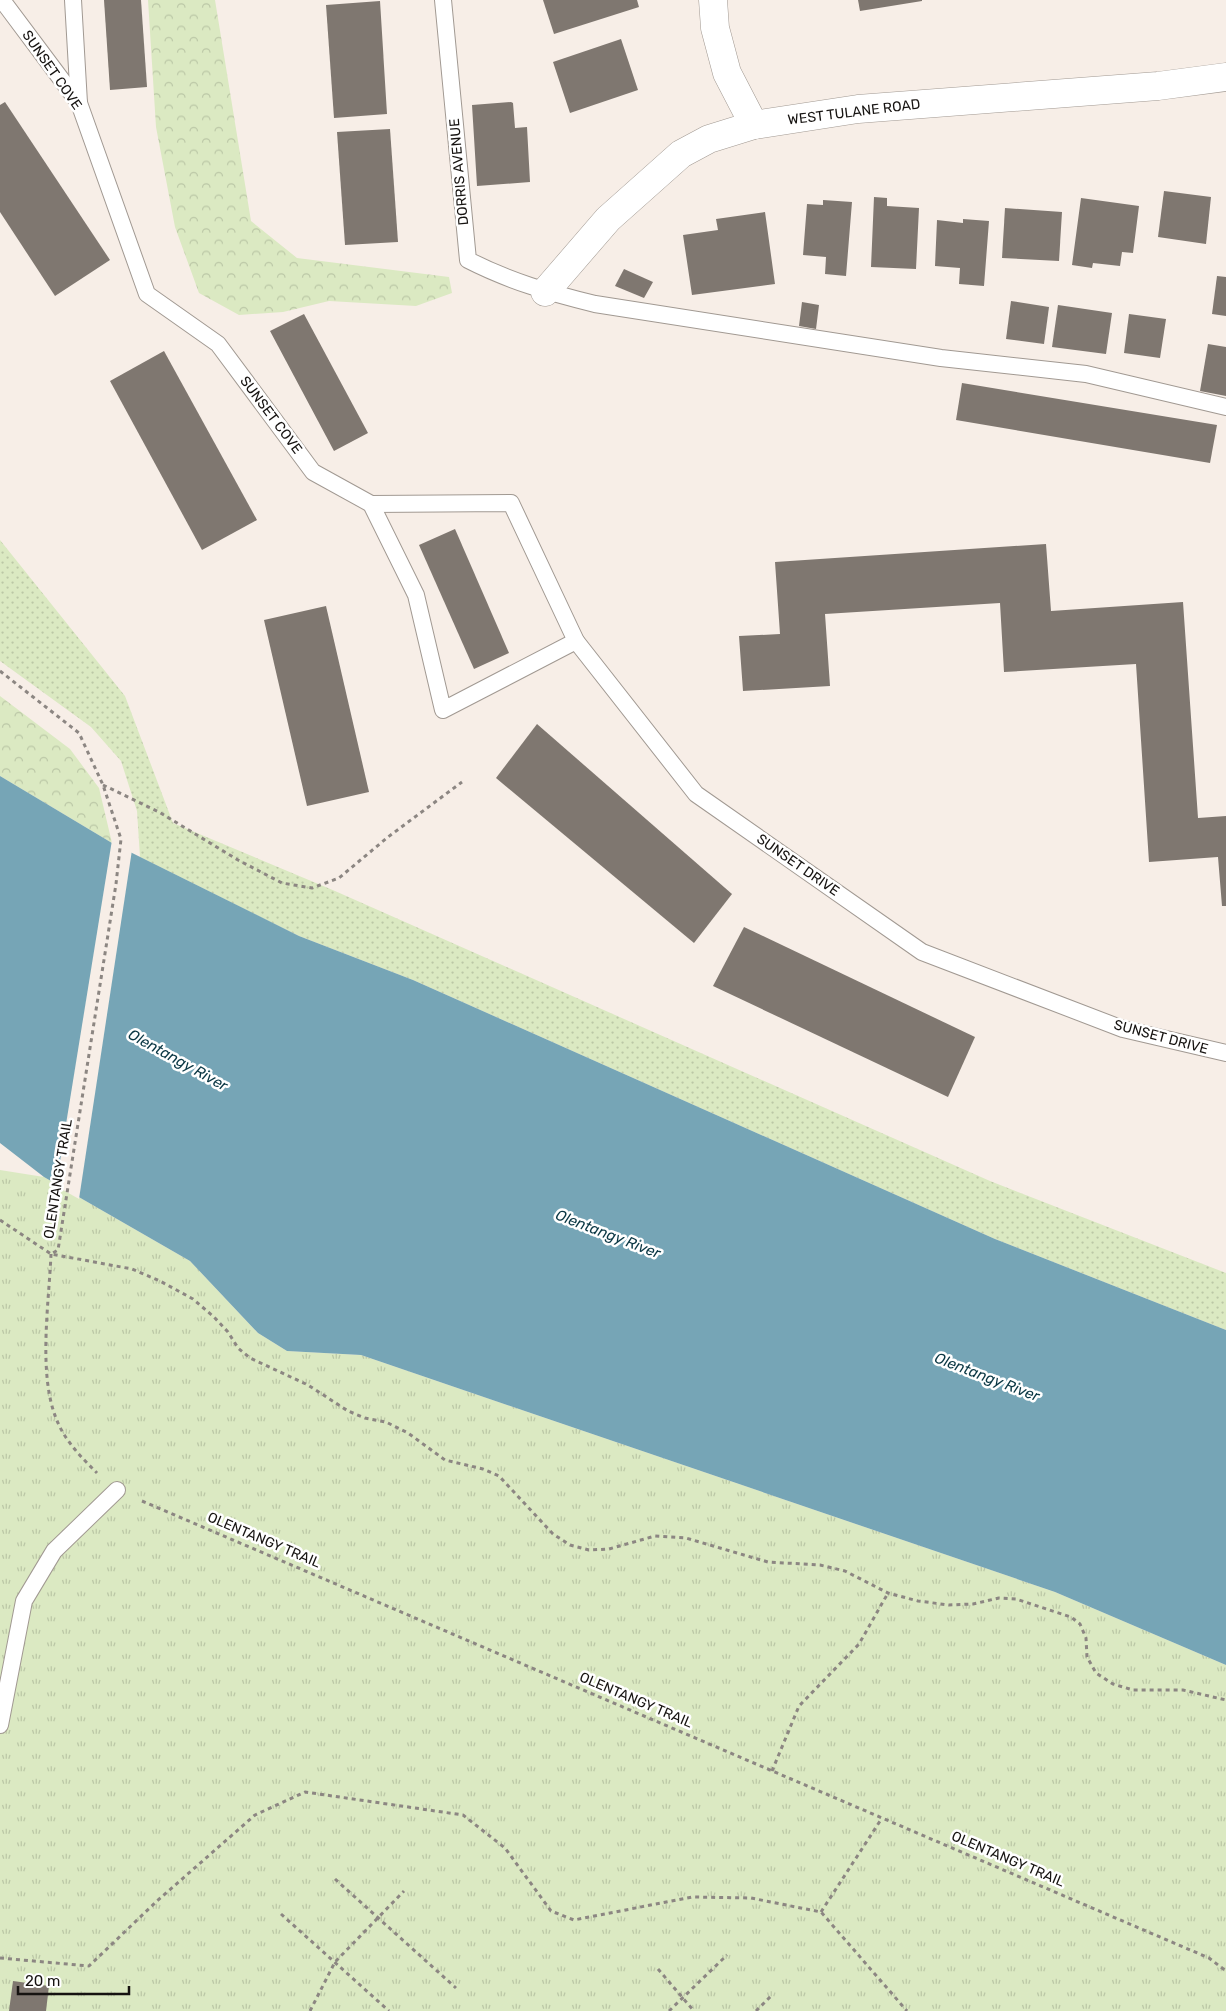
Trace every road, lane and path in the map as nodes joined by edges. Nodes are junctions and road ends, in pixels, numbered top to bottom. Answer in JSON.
{"nodes":[{"id":1,"x":2,"y":0,"type":"edge"},
{"id":2,"x":73,"y":0,"type":"edge"},
{"id":3,"x":443,"y":0,"type":"edge"},
{"id":4,"x":713,"y":0,"type":"edge"},
{"id":5,"x":1226,"y":77,"type":"edge"},
{"id":6,"x":78,"y":103,"type":"junction"},
{"id":7,"x":754,"y":125,"type":"junction"},
{"id":8,"x":545,"y":292,"type":"junction"},
{"id":9,"x":1226,"y":407,"type":"edge"},
{"id":10,"x":371,"y":504,"type":"junction"},
{"id":11,"x":576,"y":641,"type":"junction"},
{"id":12,"x":0,"y":671,"type":"edge"},
{"id":13,"x":462,"y":782,"type":"dead end"},
{"id":14,"x":103,"y":785,"type":"junction"},
{"id":15,"x":1226,"y":1053,"type":"edge"},
{"id":16,"x":0,"y":1220,"type":"edge"},
{"id":17,"x":50,"y":1254,"type":"junction"},
{"id":18,"x":117,"y":1490,"type":"junction"},
{"id":19,"x":888,"y":1593,"type":"junction"},
{"id":20,"x":1226,"y":1700,"type":"edge"},
{"id":21,"x":0,"y":1725,"type":"edge"},
{"id":22,"x":772,"y":1771,"type":"junction"},
{"id":23,"x":882,"y":1818,"type":"junction"},
{"id":24,"x":335,"y":1879,"type":"dead end"},
{"id":25,"x":404,"y":1891,"type":"dead end"},
{"id":26,"x":821,"y":1912,"type":"junction"},
{"id":27,"x":281,"y":1914,"type":"dead end"},
{"id":28,"x":378,"y":1918,"type":"junction"},
{"id":29,"x":727,"y":1955,"type":"dead end"},
{"id":30,"x":0,"y":1958,"type":"edge"},
{"id":31,"x":335,"y":1962,"type":"junction"},
{"id":32,"x":658,"y":1968,"type":"dead end"},
{"id":33,"x":1226,"y":1971,"type":"edge"},
{"id":34,"x":456,"y":1988,"type":"dead end"},
{"id":35,"x":772,"y":1995,"type":"dead end"},
{"id":36,"x":683,"y":1998,"type":"junction"},
{"id":37,"x":310,"y":2011,"type":"edge"},
{"id":38,"x":389,"y":2011,"type":"edge"},
{"id":39,"x":668,"y":2011,"type":"edge"},
{"id":40,"x":694,"y":2011,"type":"edge"},
{"id":41,"x":756,"y":2011,"type":"edge"},
{"id":42,"x":907,"y":2011,"type":"edge"}],
"edges":[{"from":1,"to":6,"type":"lane","name":"SUNSET COVE"},
{"from":2,"to":6,"type":"lane"},
{"from":3,"to":8,"type":"lane","name":"DORRIS AVENUE"},
{"from":4,"to":7,"type":"street"},
{"from":5,"to":7,"type":"street","name":"WEST TULANE ROAD"},
{"from":6,"to":10,"type":"lane","name":"SUNSET COVE"},
{"from":7,"to":8,"type":"street","name":"WEST TULANE ROAD"},
{"from":8,"to":9,"type":"lane"},
{"from":10,"to":11,"type":"lane","name":"SUNSET DRIVE"},
{"from":10,"to":11,"type":"lane"},
{"from":11,"to":15,"type":"lane","name":"SUNSET DRIVE"},
{"from":12,"to":14,"type":"path","name":"OLENTANGY TRAIL"},
{"from":13,"to":14,"type":"path"},
{"from":14,"to":17,"type":"path","name":"OLENTANGY TRAIL"},
{"from":16,"to":17,"type":"path"},
{"from":17,"to":18,"type":"path","name":"OLENTANGY TRAIL"},
{"from":17,"to":19,"type":"path"},
{"from":18,"to":21,"type":"lane"},
{"from":18,"to":22,"type":"path","name":"OLENTANGY TRAIL"},
{"from":19,"to":20,"type":"path"},
{"from":19,"to":22,"type":"path"},
{"from":22,"to":23,"type":"path","name":"OLENTANGY TRAIL"},
{"from":23,"to":26,"type":"path"},
{"from":23,"to":33,"type":"path","name":"OLENTANGY TRAIL"},
{"from":24,"to":28,"type":"path"},
{"from":25,"to":28,"type":"path"},
{"from":26,"to":30,"type":"path"},
{"from":26,"to":42,"type":"path"},
{"from":27,"to":31,"type":"path"},
{"from":28,"to":31,"type":"path"},
{"from":28,"to":34,"type":"path"},
{"from":29,"to":36,"type":"path"},
{"from":31,"to":37,"type":"path"},
{"from":31,"to":38,"type":"path"},
{"from":32,"to":36,"type":"path"},
{"from":35,"to":41,"type":"path"},
{"from":36,"to":39,"type":"path"},
{"from":36,"to":40,"type":"path"}]}
